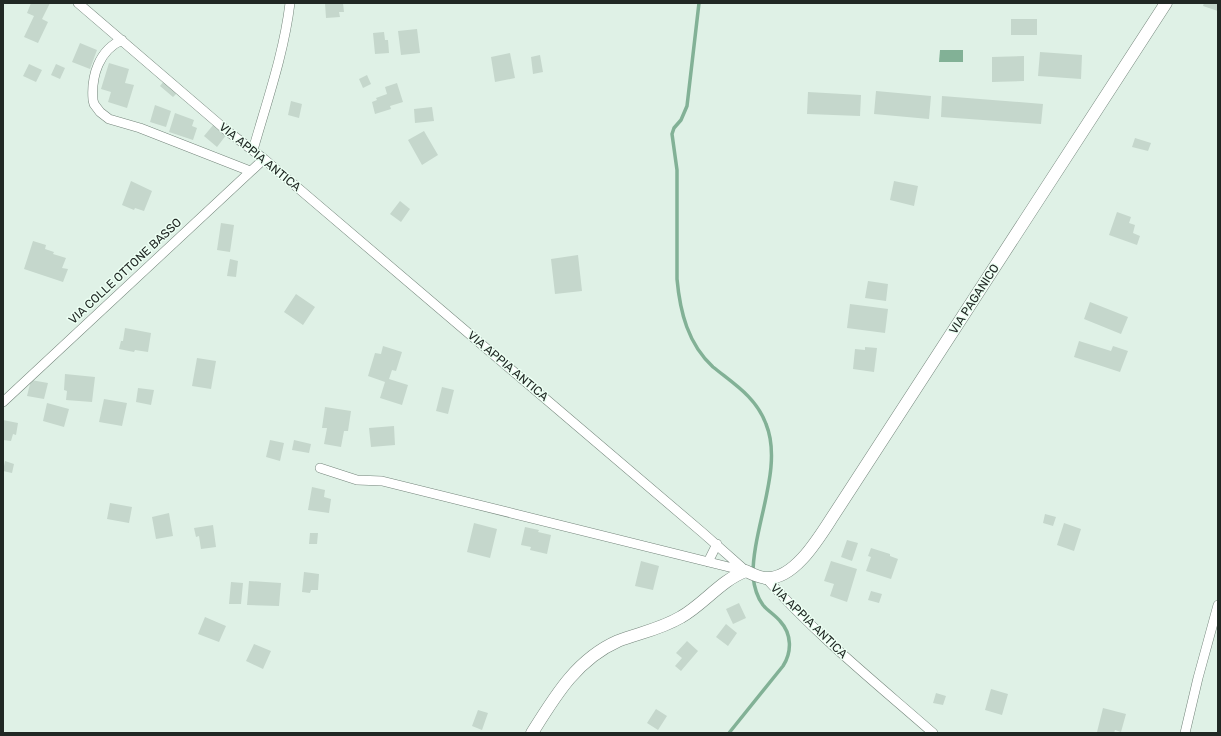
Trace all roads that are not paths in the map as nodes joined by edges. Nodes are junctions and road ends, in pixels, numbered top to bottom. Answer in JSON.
{"nodes":[{"id":1,"x":78,"y":3,"type":"edge"},
{"id":2,"x":290,"y":3,"type":"edge"},
{"id":3,"x":1166,"y":3,"type":"edge"},
{"id":4,"x":122,"y":40,"type":"junction"},
{"id":5,"x":253,"y":150,"type":"junction"},
{"id":6,"x":264,"y":159,"type":"junction"},
{"id":7,"x":250,"y":171,"type":"junction"},
{"id":8,"x":3,"y":402,"type":"edge"},
{"id":9,"x":320,"y":468,"type":"dead end"},
{"id":10,"x":717,"y":544,"type":"junction"},
{"id":11,"x":708,"y":562,"type":"junction"},
{"id":12,"x":746,"y":571,"type":"junction"},
{"id":13,"x":766,"y":578,"type":"junction"},
{"id":14,"x":1218,"y":605,"type":"edge"},
{"id":15,"x":532,"y":733,"type":"edge"},
{"id":16,"x":933,"y":733,"type":"edge"},
{"id":17,"x":1185,"y":733,"type":"edge"}],
"edges":[{"from":1,"to":4,"type":"street","name":"VIA APPIA ANTICA"},
{"from":2,"to":5,"type":"street"},
{"from":3,"to":13,"type":"street","name":"VIA PAGANICO"},
{"from":4,"to":5,"type":"street","name":"VIA APPIA ANTICA"},
{"from":4,"to":7,"type":"street"},
{"from":5,"to":6,"type":"street","name":"VIA APPIA ANTICA"},
{"from":6,"to":7,"type":"street","name":"VIA COLLE OTTONE BASSO"},
{"from":6,"to":10,"type":"street","name":"VIA APPIA ANTICA"},
{"from":7,"to":8,"type":"street","name":"VIA COLLE OTTONE BASSO"},
{"from":9,"to":11,"type":"street"},
{"from":10,"to":11,"type":"street"},
{"from":10,"to":12,"type":"street","name":"VIA APPIA ANTICA"},
{"from":11,"to":12,"type":"street"},
{"from":12,"to":13,"type":"street","name":"VIA APPIA ANTICA"},
{"from":12,"to":15,"type":"street"},
{"from":13,"to":16,"type":"street","name":"VIA APPIA ANTICA"},
{"from":14,"to":17,"type":"street"}]}
